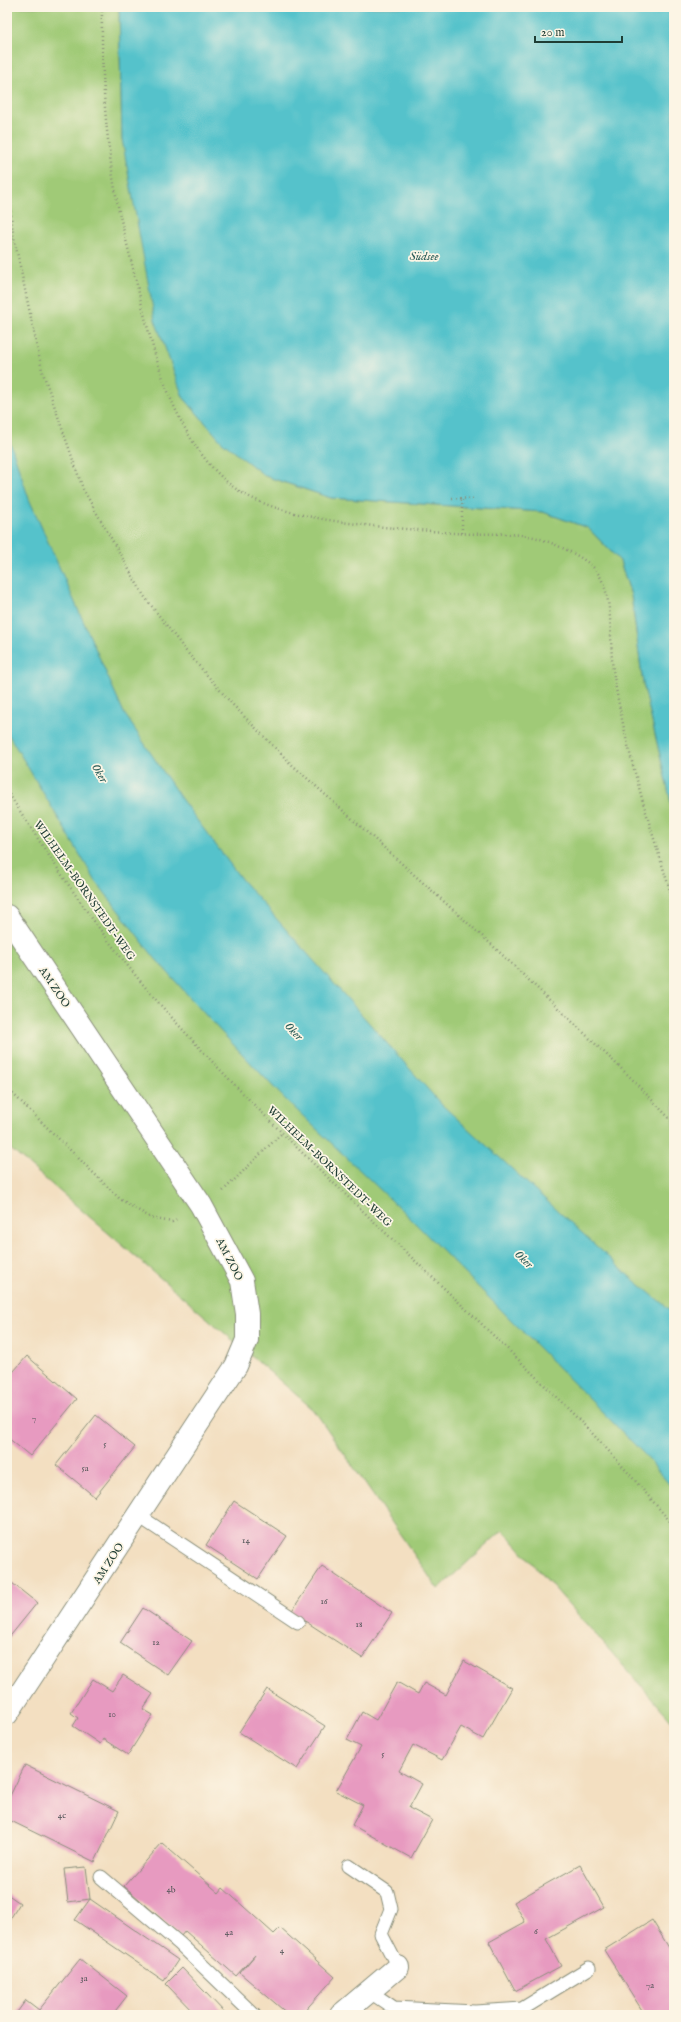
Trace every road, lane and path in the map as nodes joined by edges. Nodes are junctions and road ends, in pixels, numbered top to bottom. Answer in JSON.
{"nodes":[{"id":1,"x":102,"y":7,"type":"edge"},
{"id":2,"x":7,"y":175,"type":"edge"},
{"id":3,"x":452,"y":498,"type":"dead end"},
{"id":4,"x":462,"y":499,"type":"junction"},
{"id":5,"x":476,"y":499,"type":"dead end"},
{"id":6,"x":462,"y":533,"type":"junction"},
{"id":7,"x":7,"y":791,"type":"edge"},
{"id":8,"x":674,"y":904,"type":"edge"},
{"id":9,"x":7,"y":916,"type":"edge"},
{"id":10,"x":7,"y":1088,"type":"edge"},
{"id":11,"x":674,"y":1123,"type":"edge"},
{"id":12,"x":283,"y":1132,"type":"junction"},
{"id":13,"x":201,"y":1205,"type":"junction"},
{"id":14,"x":139,"y":1516,"type":"junction"},
{"id":15,"x":674,"y":1526,"type":"edge"},
{"id":16,"x":298,"y":1622,"type":"dead end"},
{"id":17,"x":9,"y":1707,"type":"edge"},
{"id":18,"x":349,"y":1866,"type":"dead end"},
{"id":19,"x":101,"y":1877,"type":"dead end"},
{"id":20,"x":398,"y":1967,"type":"joint"},
{"id":21,"x":589,"y":1968,"type":"dead end"},
{"id":22,"x":370,"y":1991,"type":"junction"},
{"id":23,"x":254,"y":2015,"type":"edge"},
{"id":24,"x":341,"y":2015,"type":"edge"}],
"edges":[{"from":1,"to":6,"type":"path"},
{"from":2,"to":11,"type":"path"},
{"from":3,"to":4,"type":"path"},
{"from":4,"to":5,"type":"path"},
{"from":4,"to":6,"type":"path"},
{"from":6,"to":8,"type":"path"},
{"from":7,"to":12,"type":"path","name":"WILHELM-BORNSTEDT-WEG"},
{"from":9,"to":13,"type":"street","name":"AM ZOO"},
{"from":10,"to":13,"type":"path"},
{"from":12,"to":13,"type":"path"},
{"from":12,"to":15,"type":"path","name":"WILHELM-BORNSTEDT-WEG"},
{"from":13,"to":14,"type":"street","name":"AM ZOO"},
{"from":14,"to":16,"type":"lane"},
{"from":14,"to":17,"type":"street","name":"AM ZOO"},
{"from":18,"to":20,"type":"lane"},
{"from":19,"to":23,"type":"lane"},
{"from":20,"to":22,"type":"street"},
{"from":21,"to":22,"type":"lane"},
{"from":22,"to":24,"type":"street"}]}
